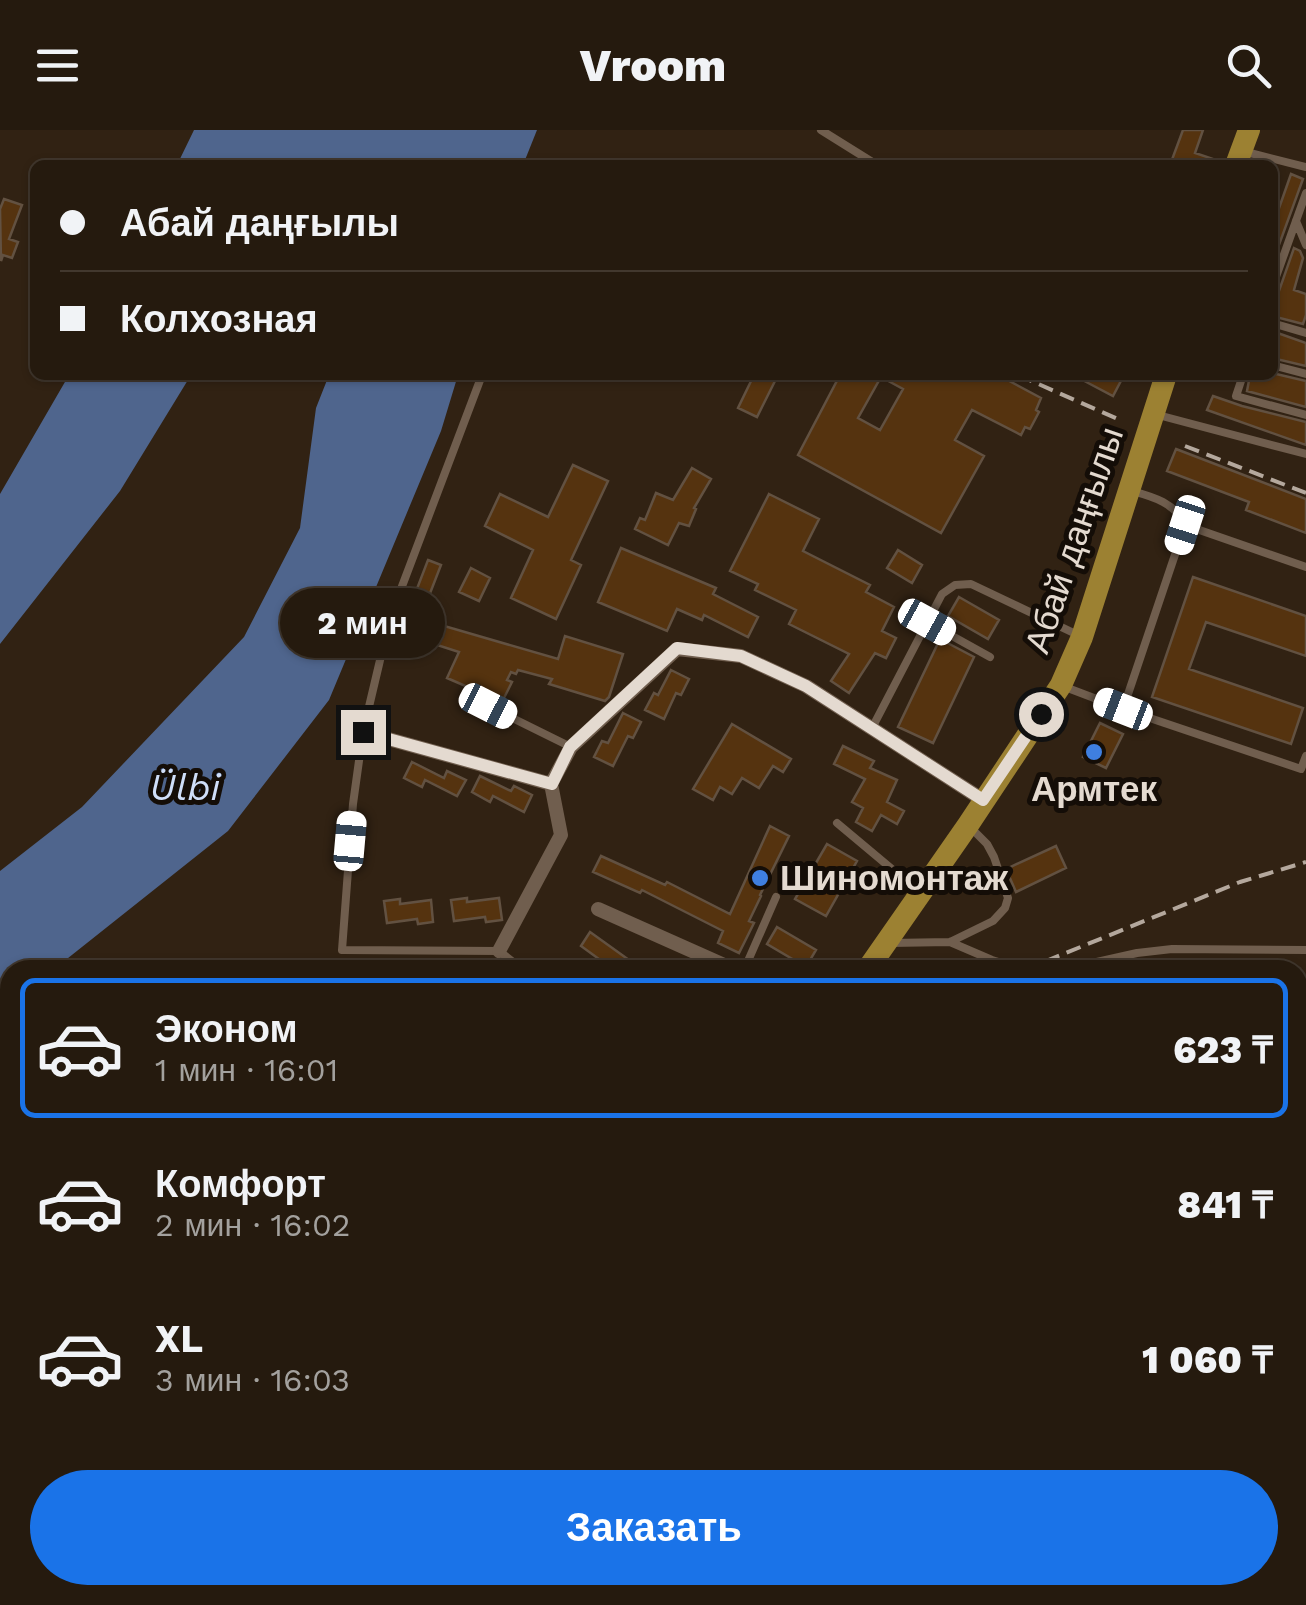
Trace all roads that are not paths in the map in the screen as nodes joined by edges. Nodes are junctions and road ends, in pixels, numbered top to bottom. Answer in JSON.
{"nodes":[{"id":1,"x":822,"y":130,"type":"edge"},
{"id":2,"x":1242,"y":149,"type":"edge"},
{"id":3,"x":870,"y":160,"type":"edge"},
{"id":4,"x":1306,"y":167,"type":"edge"},
{"id":5,"x":1306,"y":194,"type":"edge"},
{"id":6,"x":1303,"y":209,"type":"edge"},
{"id":7,"x":1296,"y":221,"type":"junction"},
{"id":8,"x":1306,"y":245,"type":"edge"},
{"id":9,"x":1278,"y":271,"type":"edge"},
{"id":10,"x":1278,"y":325,"type":"edge"},
{"id":11,"x":1306,"y":333,"type":"edge"},
{"id":12,"x":1278,"y":366,"type":"edge"},
{"id":13,"x":1306,"y":374,"type":"edge"},
{"id":14,"x":480,"y":380,"type":"edge"},
{"id":15,"x":1164,"y":380,"type":"edge"},
{"id":16,"x":1241,"y":380,"type":"edge"},
{"id":17,"x":1154,"y":414,"type":"junction"},
{"id":18,"x":1306,"y":416,"type":"edge"},
{"id":19,"x":1306,"y":454,"type":"edge"},
{"id":20,"x":1128,"y":490,"type":"junction"},
{"id":21,"x":1185,"y":525,"type":"junction"},
{"id":22,"x":1306,"y":566,"type":"edge"},
{"id":23,"x":927,"y":622,"type":"junction"},
{"id":24,"x":1082,"y":636,"type":"junction"},
{"id":25,"x":990,"y":657,"type":"dead end"},
{"id":26,"x":1061,"y":685,"type":"junction"},
{"id":27,"x":488,"y":706,"type":"dead end"},
{"id":28,"x":1123,"y":709,"type":"junction"},
{"id":29,"x":872,"y":728,"type":"junction"},
{"id":30,"x":363,"y":732,"type":"junction"},
{"id":31,"x":570,"y":747,"type":"junction"},
{"id":32,"x":1306,"y":756,"type":"edge"},
{"id":33,"x":1304,"y":770,"type":"edge"},
{"id":34,"x":552,"y":784,"type":"junction"},
{"id":35,"x":983,"y":800,"type":"junction"},
{"id":36,"x":837,"y":823,"type":"dead end"},
{"id":37,"x":968,"y":826,"type":"junction"},
{"id":38,"x":921,"y":893,"type":"junction"},
{"id":39,"x":776,"y":896,"type":"dead end"},
{"id":40,"x":598,"y":909,"type":"dead end"},
{"id":41,"x":950,"y":942,"type":"junction"},
{"id":42,"x":886,"y":943,"type":"junction"},
{"id":43,"x":1306,"y":950,"type":"edge"},
{"id":44,"x":499,"y":951,"type":"junction"},
{"id":45,"x":510,"y":960,"type":"edge"},
{"id":46,"x":713,"y":960,"type":"edge"},
{"id":47,"x":748,"y":960,"type":"edge"},
{"id":48,"x":874,"y":960,"type":"edge"},
{"id":49,"x":992,"y":960,"type":"edge"},
{"id":50,"x":1106,"y":960,"type":"edge"}],
"edges":[{"from":1,"to":3,"type":"lane"},
{"from":2,"to":4,"type":"lane"},
{"from":5,"to":6,"type":"lane"},
{"from":6,"to":7,"type":"lane"},
{"from":7,"to":8,"type":"lane"},
{"from":7,"to":9,"type":"lane"},
{"from":10,"to":11,"type":"lane"},
{"from":12,"to":13,"type":"lane"},
{"from":14,"to":30,"type":"lane"},
{"from":15,"to":17,"type":"main road","name":"Абай даңғылы"},
{"from":16,"to":18,"type":"lane"},
{"from":17,"to":19,"type":"lane"},
{"from":17,"to":20,"type":"main road","name":"Абай даңғылы"},
{"from":20,"to":21,"type":"lane"},
{"from":20,"to":24,"type":"main road","name":"Абай даңғылы"},
{"from":21,"to":22,"type":"lane"},
{"from":21,"to":28,"type":"lane"},
{"from":23,"to":24,"type":"lane"},
{"from":23,"to":25,"type":"lane"},
{"from":23,"to":29,"type":"lane"},
{"from":24,"to":26,"type":"main road","name":"Абай даңғылы"},
{"from":26,"to":28,"type":"lane"},
{"from":26,"to":35,"type":"main road","name":"Абай даңғылы"},
{"from":27,"to":31,"type":"lane"},
{"from":28,"to":33,"type":"lane"},
{"from":29,"to":31,"type":"street"},
{"from":29,"to":35,"type":"street"},
{"from":30,"to":34,"type":"street"},
{"from":30,"to":44,"type":"lane"},
{"from":31,"to":34,"type":"street"},
{"from":32,"to":33,"type":"lane"},
{"from":34,"to":44,"type":"street"},
{"from":35,"to":37,"type":"main road","name":"Абай даңғылы"},
{"from":36,"to":38,"type":"lane"},
{"from":37,"to":38,"type":"main road","name":"Абай даңғылы"},
{"from":37,"to":41,"type":"lane"},
{"from":38,"to":42,"type":"main road","name":"Абай даңғылы"},
{"from":39,"to":47,"type":"lane"},
{"from":40,"to":46,"type":"street"},
{"from":41,"to":42,"type":"lane"},
{"from":41,"to":49,"type":"lane"},
{"from":42,"to":48,"type":"main road","name":"Абай даңғылы"},
{"from":43,"to":50,"type":"lane"},
{"from":44,"to":45,"type":"lane"}]}
